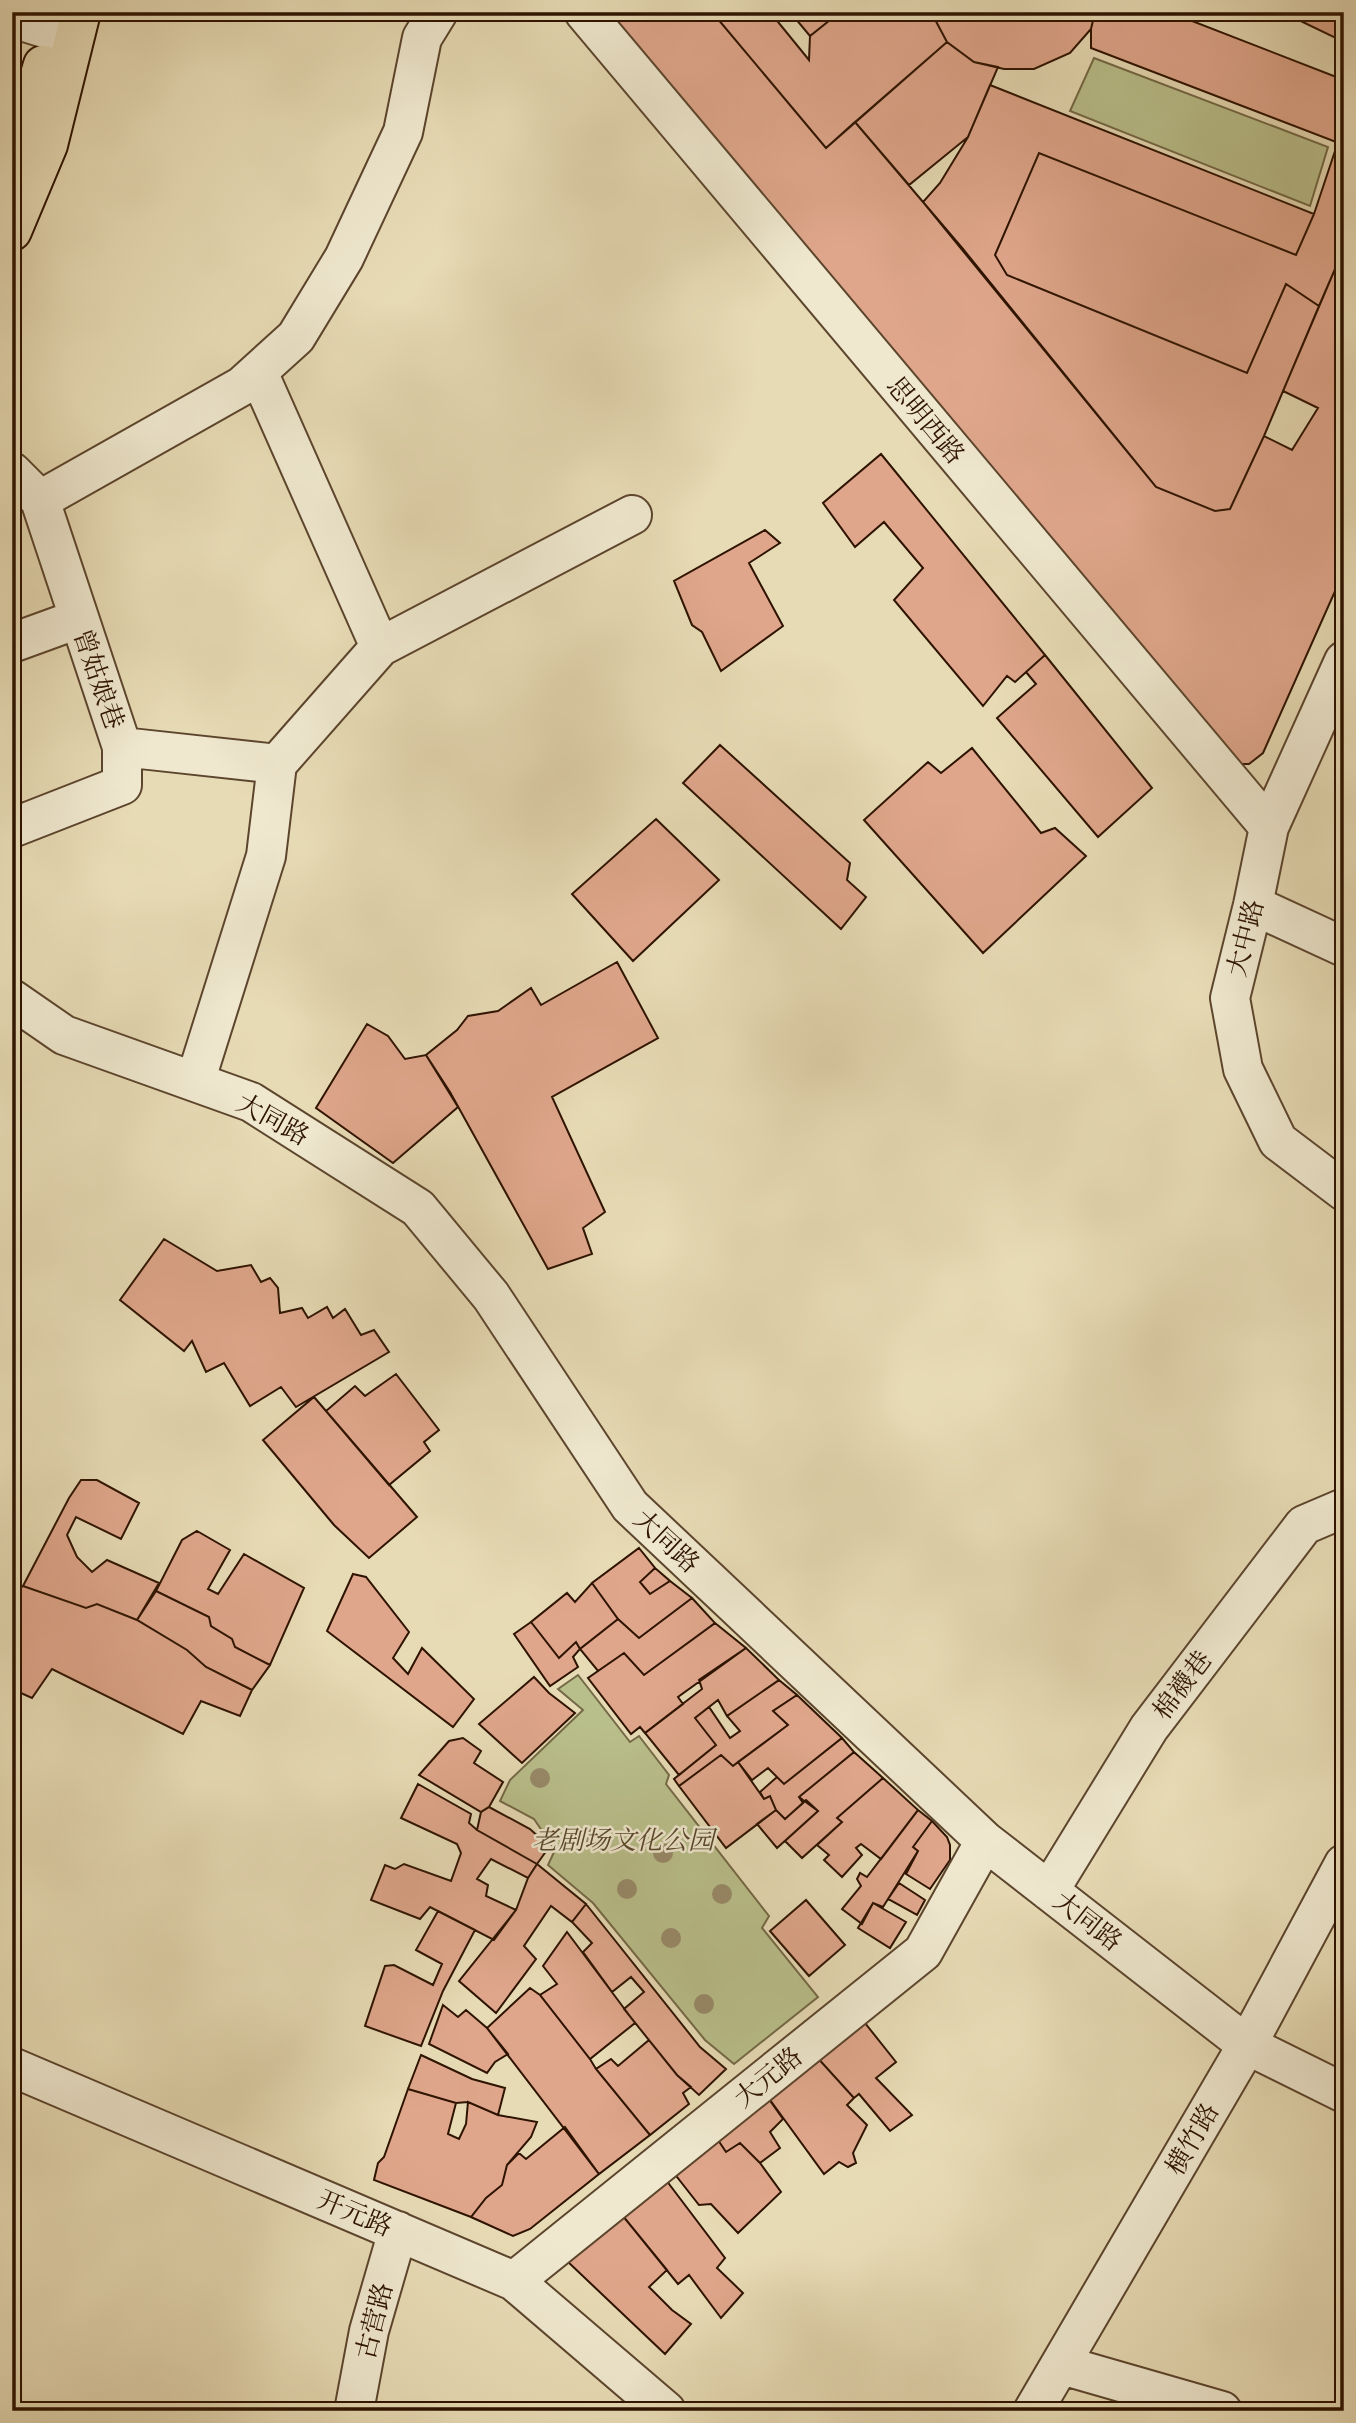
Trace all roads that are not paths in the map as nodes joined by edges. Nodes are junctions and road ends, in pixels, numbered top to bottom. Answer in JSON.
{"nodes":[{"id":1,"x":438,"y":12,"type":"edge"},
{"id":2,"x":584,"y":12,"type":"edge"},
{"id":3,"x":12,"y":18,"type":"edge"},
{"id":4,"x":64,"y":18,"type":"edge"},
{"id":5,"x":12,"y":165,"type":"edge"},
{"id":6,"x":12,"y":231,"type":"edge"},
{"id":7,"x":258,"y":372,"type":"junction"},
{"id":8,"x":12,"y":472,"type":"edge"},
{"id":9,"x":40,"y":500,"type":"junction"},
{"id":10,"x":632,"y":515,"type":"dead end"},
{"id":11,"x":78,"y":619,"type":"junction"},
{"id":12,"x":12,"y":643,"type":"edge"},
{"id":13,"x":380,"y":646,"type":"junction"},
{"id":14,"x":1344,"y":660,"type":"edge"},
{"id":15,"x":122,"y":747,"type":"junction"},
{"id":16,"x":277,"y":764,"type":"junction"},
{"id":17,"x":1269,"y":827,"type":"junction"},
{"id":18,"x":12,"y":828,"type":"edge"},
{"id":19,"x":1253,"y":905,"type":"junction"},
{"id":20,"x":1344,"y":947,"type":"edge"},
{"id":21,"x":12,"y":999,"type":"edge"},
{"id":22,"x":195,"y":1082,"type":"junction"},
{"id":23,"x":1344,"y":1191,"type":"edge"},
{"id":24,"x":1344,"y":1508,"type":"edge"},
{"id":25,"x":985,"y":1841,"type":"junction"},
{"id":26,"x":1343,"y":1867,"type":"edge"},
{"id":27,"x":1049,"y":1891,"type":"junction"},
{"id":28,"x":1247,"y":2045,"type":"junction"},
{"id":29,"x":12,"y":2067,"type":"edge"},
{"id":30,"x":1344,"y":2093,"type":"edge"},
{"id":31,"x":398,"y":2231,"type":"junction"},
{"id":32,"x":514,"y":2281,"type":"junction"},
{"id":33,"x":1062,"y":2365,"type":"junction"},
{"id":34,"x":354,"y":2411,"type":"edge"},
{"id":35,"x":666,"y":2411,"type":"edge"},
{"id":36,"x":1033,"y":2411,"type":"edge"},
{"id":37,"x":1222,"y":2411,"type":"edge"}],
"edges":[{"from":1,"to":7,"type":"street"},
{"from":2,"to":17,"type":"street","name":"思明西路"},
{"from":3,"to":4,"type":"street"},
{"from":4,"to":5,"type":"main road"},
{"from":4,"to":6,"type":"main road"},
{"from":7,"to":9,"type":"street"},
{"from":7,"to":13,"type":"street"},
{"from":8,"to":9,"type":"street","name":"曾姑娘巷"},
{"from":9,"to":11,"type":"street","name":"曾姑娘巷"},
{"from":10,"to":13,"type":"street"},
{"from":11,"to":12,"type":"street"},
{"from":11,"to":15,"type":"street","name":"曾姑娘巷"},
{"from":13,"to":16,"type":"street"},
{"from":14,"to":17,"type":"street","name":"大中路"},
{"from":15,"to":16,"type":"street"},
{"from":15,"to":18,"type":"street","name":"曾姑娘巷"},
{"from":16,"to":22,"type":"street"},
{"from":17,"to":19,"type":"street","name":"大中路"},
{"from":19,"to":20,"type":"street"},
{"from":19,"to":23,"type":"street","name":"大中路"},
{"from":21,"to":22,"type":"street","name":"大同路"},
{"from":22,"to":25,"type":"street","name":"大同路"},
{"from":24,"to":27,"type":"street","name":"棉襪巷"},
{"from":25,"to":27,"type":"street","name":"大同路"},
{"from":25,"to":32,"type":"street","name":"大元路"},
{"from":26,"to":28,"type":"street","name":"横竹路"},
{"from":27,"to":28,"type":"street","name":"大同路"},
{"from":28,"to":30,"type":"street","name":"大同路"},
{"from":28,"to":33,"type":"street","name":"横竹路"},
{"from":29,"to":31,"type":"street","name":"开元路"},
{"from":31,"to":32,"type":"street","name":"开元路"},
{"from":31,"to":34,"type":"street","name":"古营路"},
{"from":32,"to":35,"type":"street","name":"开元路"},
{"from":33,"to":36,"type":"street","name":"横竹路"},
{"from":33,"to":37,"type":"street"}]}
